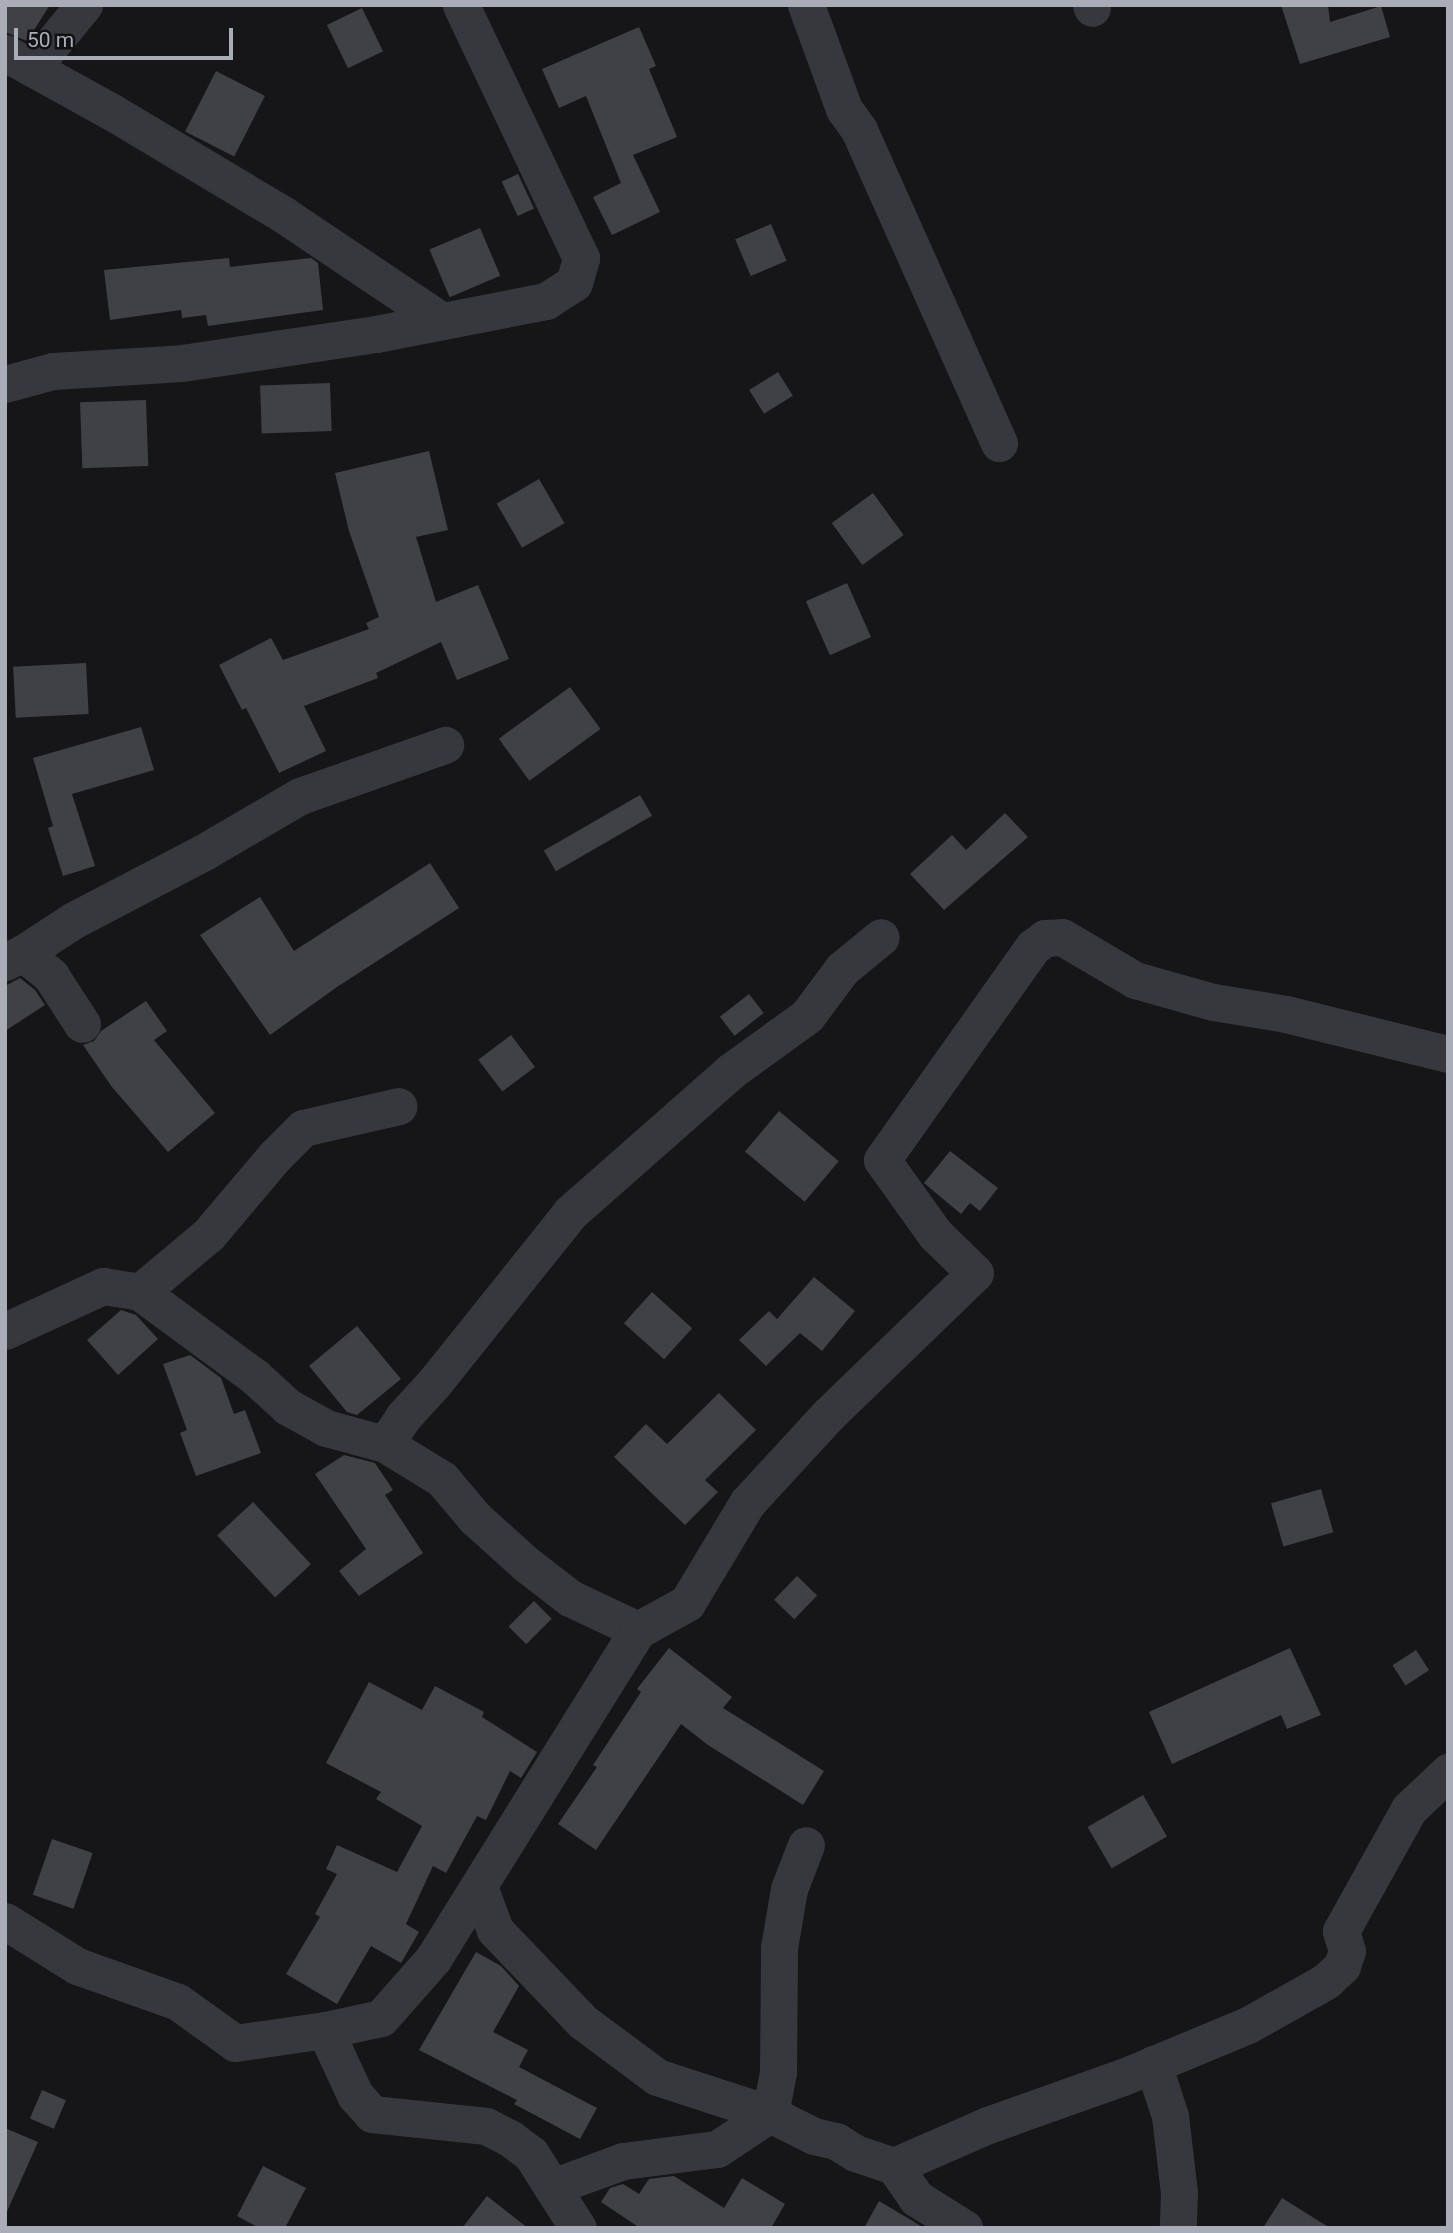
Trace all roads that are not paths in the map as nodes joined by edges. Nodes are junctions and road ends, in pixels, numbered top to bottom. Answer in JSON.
{"nodes":[{"id":1,"x":84,"y":5,"type":"edge"},
{"id":2,"x":461,"y":5,"type":"edge"},
{"id":3,"x":806,"y":5,"type":"edge"},
{"id":4,"x":19,"y":61,"type":"edge"},
{"id":5,"x":442,"y":321,"type":"junction"},
{"id":6,"x":5,"y":384,"type":"edge"},
{"id":7,"x":999,"y":443,"type":"dead end"},
{"id":8,"x":444,"y":745,"type":"dead end"},
{"id":9,"x":881,"y":937,"type":"dead end"},
{"id":10,"x":14,"y":958,"type":"edge"},
{"id":11,"x":82,"y":1024,"type":"dead end"},
{"id":12,"x":1448,"y":1054,"type":"edge"},
{"id":13,"x":399,"y":1106,"type":"dead end"},
{"id":14,"x":140,"y":1292,"type":"junction"},
{"id":15,"x":5,"y":1331,"type":"edge"},
{"id":16,"x":385,"y":1444,"type":"junction"},
{"id":17,"x":638,"y":1630,"type":"junction"},
{"id":18,"x":1448,"y":1772,"type":"edge"},
{"id":19,"x":806,"y":1845,"type":"dead end"},
{"id":20,"x":479,"y":1886,"type":"junction"},
{"id":21,"x":5,"y":1921,"type":"edge"},
{"id":22,"x":325,"y":2031,"type":"junction"},
{"id":23,"x":1153,"y":2064,"type":"junction"},
{"id":24,"x":770,"y":2114,"type":"junction"},
{"id":25,"x":894,"y":2166,"type":"junction"},
{"id":26,"x":552,"y":2187,"type":"junction"},
{"id":27,"x":578,"y":2228,"type":"edge"},
{"id":28,"x":964,"y":2228,"type":"edge"},
{"id":29,"x":1178,"y":2228,"type":"edge"}],
"edges":[{"from":1,"to":4,"type":"street"},
{"from":2,"to":5,"type":"street"},
{"from":3,"to":7,"type":"street"},
{"from":4,"to":5,"type":"street"},
{"from":5,"to":6,"type":"street"},
{"from":8,"to":10,"type":"street"},
{"from":9,"to":16,"type":"street"},
{"from":10,"to":11,"type":"street"},
{"from":12,"to":17,"type":"street"},
{"from":13,"to":14,"type":"street"},
{"from":14,"to":15,"type":"street"},
{"from":14,"to":16,"type":"street"},
{"from":16,"to":17,"type":"street"},
{"from":17,"to":20,"type":"street"},
{"from":18,"to":23,"type":"street"},
{"from":19,"to":24,"type":"street"},
{"from":20,"to":22,"type":"street"},
{"from":20,"to":24,"type":"street"},
{"from":21,"to":22,"type":"street"},
{"from":22,"to":26,"type":"street"},
{"from":23,"to":25,"type":"street"},
{"from":23,"to":29,"type":"street"},
{"from":24,"to":25,"type":"street"},
{"from":24,"to":26,"type":"street"},
{"from":25,"to":28,"type":"street"},
{"from":26,"to":27,"type":"street"}]}
